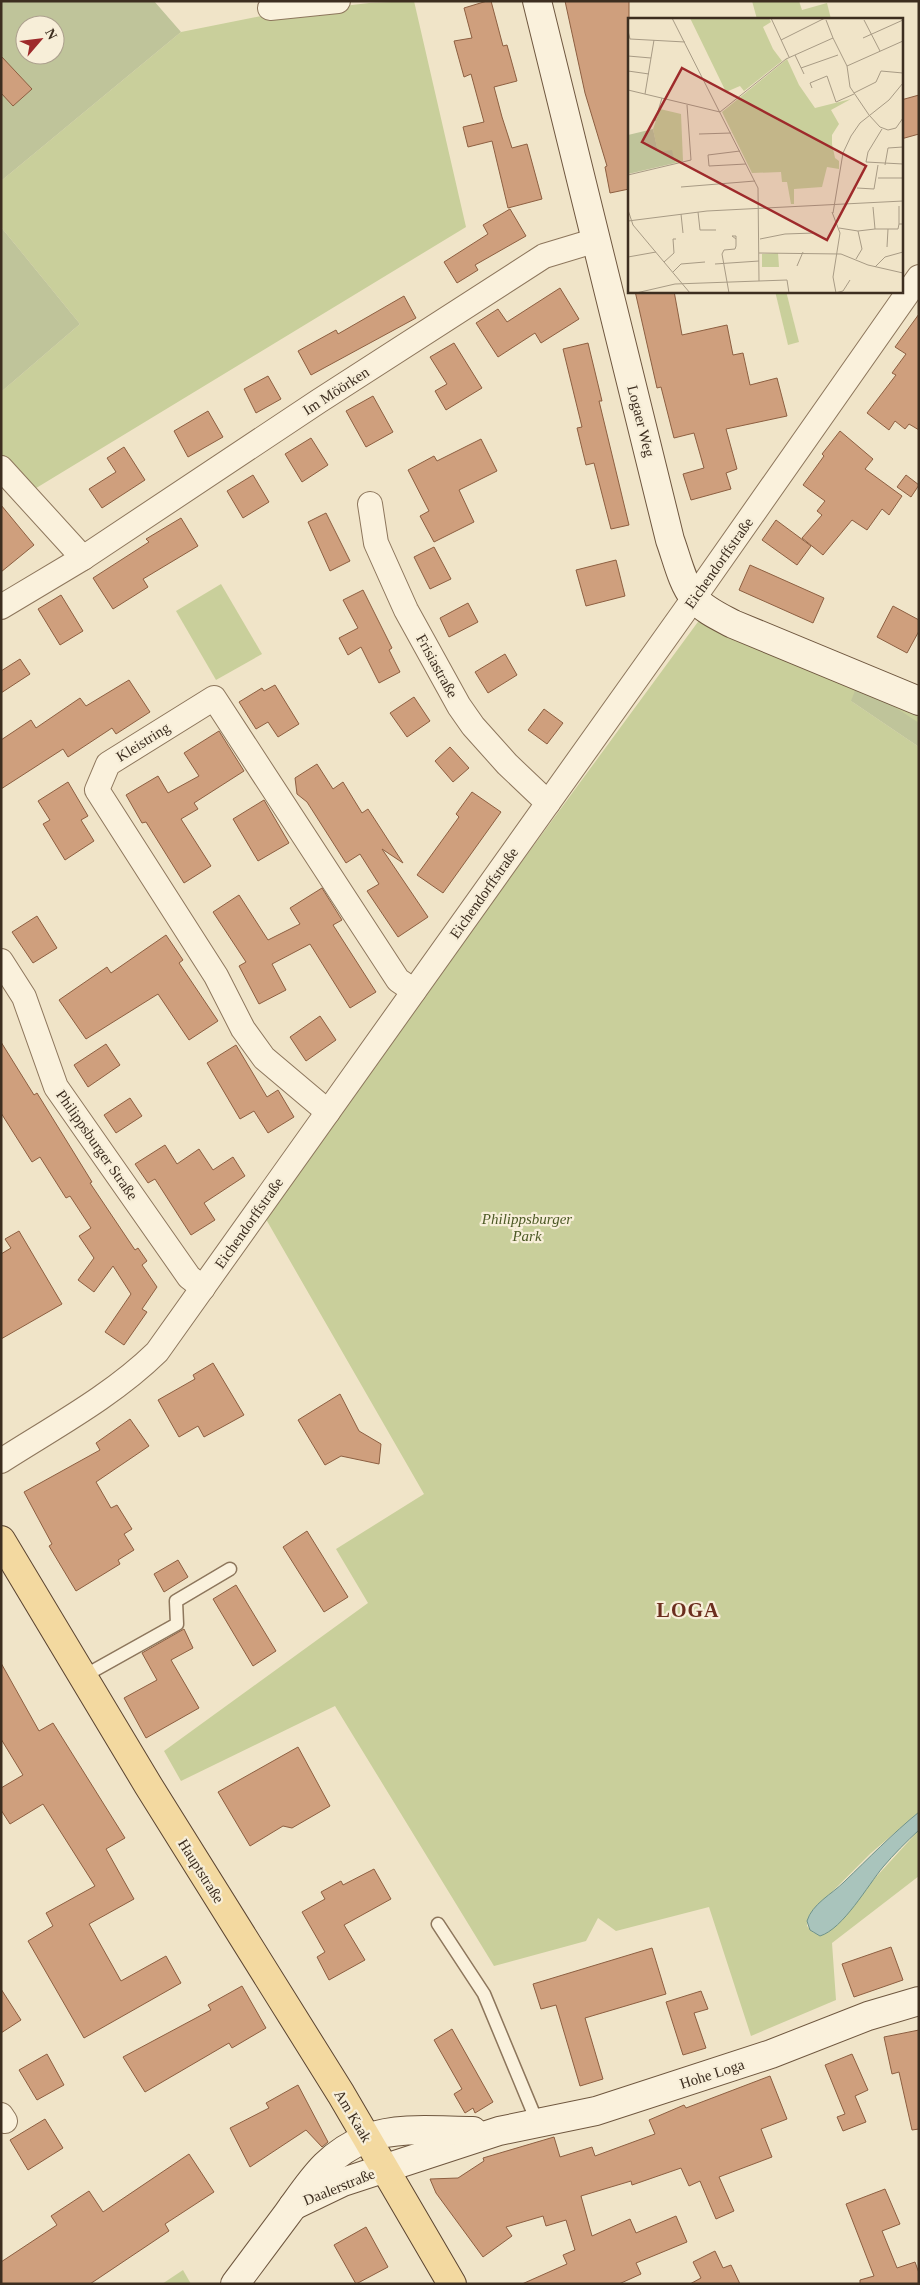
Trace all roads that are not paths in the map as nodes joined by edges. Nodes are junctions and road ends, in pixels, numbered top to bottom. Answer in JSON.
{"nodes":[{"id":1,"x":338,"y":1,"type":"edge"},
{"id":2,"x":536,"y":1,"type":"edge"},
{"id":3,"x":270,"y":8,"type":"dead end"},
{"id":4,"x":597,"y":240,"type":"junction"},
{"id":5,"x":919,"y":277,"type":"edge"},
{"id":6,"x":1,"y":468,"type":"edge"},
{"id":7,"x":370,"y":504,"type":"dead end"},
{"id":8,"x":82,"y":558,"type":"junction"},
{"id":9,"x":694,"y":598,"type":"junction"},
{"id":10,"x":1,"y":607,"type":"edge"},
{"id":11,"x":919,"y":701,"type":"edge"},
{"id":12,"x":548,"y":803,"type":"junction"},
{"id":13,"x":1,"y":961,"type":"edge"},
{"id":14,"x":414,"y":992,"type":"junction"},
{"id":15,"x":328,"y":1112,"type":"junction"},
{"id":16,"x":203,"y":1288,"type":"junction"},
{"id":17,"x":1,"y":1461,"type":"edge"},
{"id":18,"x":1,"y":1540,"type":"edge"},
{"id":19,"x":230,"y":1569,"type":"dead end"},
{"id":20,"x":84,"y":1676,"type":"junction"},
{"id":21,"x":438,"y":1924,"type":"dead end"},
{"id":22,"x":919,"y":2000,"type":"edge"},
{"id":23,"x":322,"y":2064,"type":"joint"},
{"id":24,"x":538,"y":2124,"type":"junction"},
{"id":25,"x":500,"y":2131,"type":"junction"},
{"id":26,"x":367,"y":2138,"type":"junction"},
{"id":27,"x":384,"y":2169,"type":"junction"},
{"id":28,"x":293,"y":2206,"type":"junction"},
{"id":29,"x":236,"y":2284,"type":"edge"},
{"id":30,"x":452,"y":2284,"type":"edge"}],
"edges":[{"from":1,"to":3,"type":"street"},
{"from":2,"to":4,"type":"street","name":"Logaer Weg"},
{"from":4,"to":8,"type":"street","name":"Im Möörken"},
{"from":4,"to":9,"type":"street","name":"Logaer Weg"},
{"from":5,"to":9,"type":"street","name":"Eichendorffstraße"},
{"from":6,"to":8,"type":"street"},
{"from":7,"to":12,"type":"street","name":"Frisiastraße"},
{"from":8,"to":10,"type":"street","name":"Im Möörken"},
{"from":9,"to":11,"type":"street","name":"Logaer Weg"},
{"from":9,"to":12,"type":"street","name":"Eichendorffstraße"},
{"from":12,"to":14,"type":"street","name":"Eichendorffstraße"},
{"from":13,"to":16,"type":"street","name":"Philippsburger Straße"},
{"from":14,"to":15,"type":"street","name":"Eichendorffstraße"},
{"from":14,"to":15,"type":"street","name":"Kleistring"},
{"from":15,"to":16,"type":"street","name":"Eichendorffstraße"},
{"from":16,"to":17,"type":"street","name":"Eichendorffstraße"},
{"from":18,"to":20,"type":"main road","name":"Hauptstraße"},
{"from":19,"to":20,"type":"lane"},
{"from":20,"to":23,"type":"main road","name":"Hauptstraße"},
{"from":21,"to":24,"type":"lane"},
{"from":22,"to":24,"type":"street","name":"Hohe Loga"},
{"from":23,"to":26,"type":"main road","name":"Am Kaak"},
{"from":24,"to":25,"type":"street","name":"Hohe Loga"},
{"from":25,"to":26,"type":"street","name":"Hohe Loga"},
{"from":25,"to":27,"type":"street","name":"Hohe Loga"},
{"from":26,"to":27,"type":"main road","name":"Am Kaak"},
{"from":26,"to":28,"type":"street","name":"Daalerstraße"},
{"from":27,"to":28,"type":"street","name":"Daalerstraße"},
{"from":27,"to":30,"type":"main road","name":"Am Kaak"},
{"from":28,"to":29,"type":"street","name":"Daalerstraße"}]}
